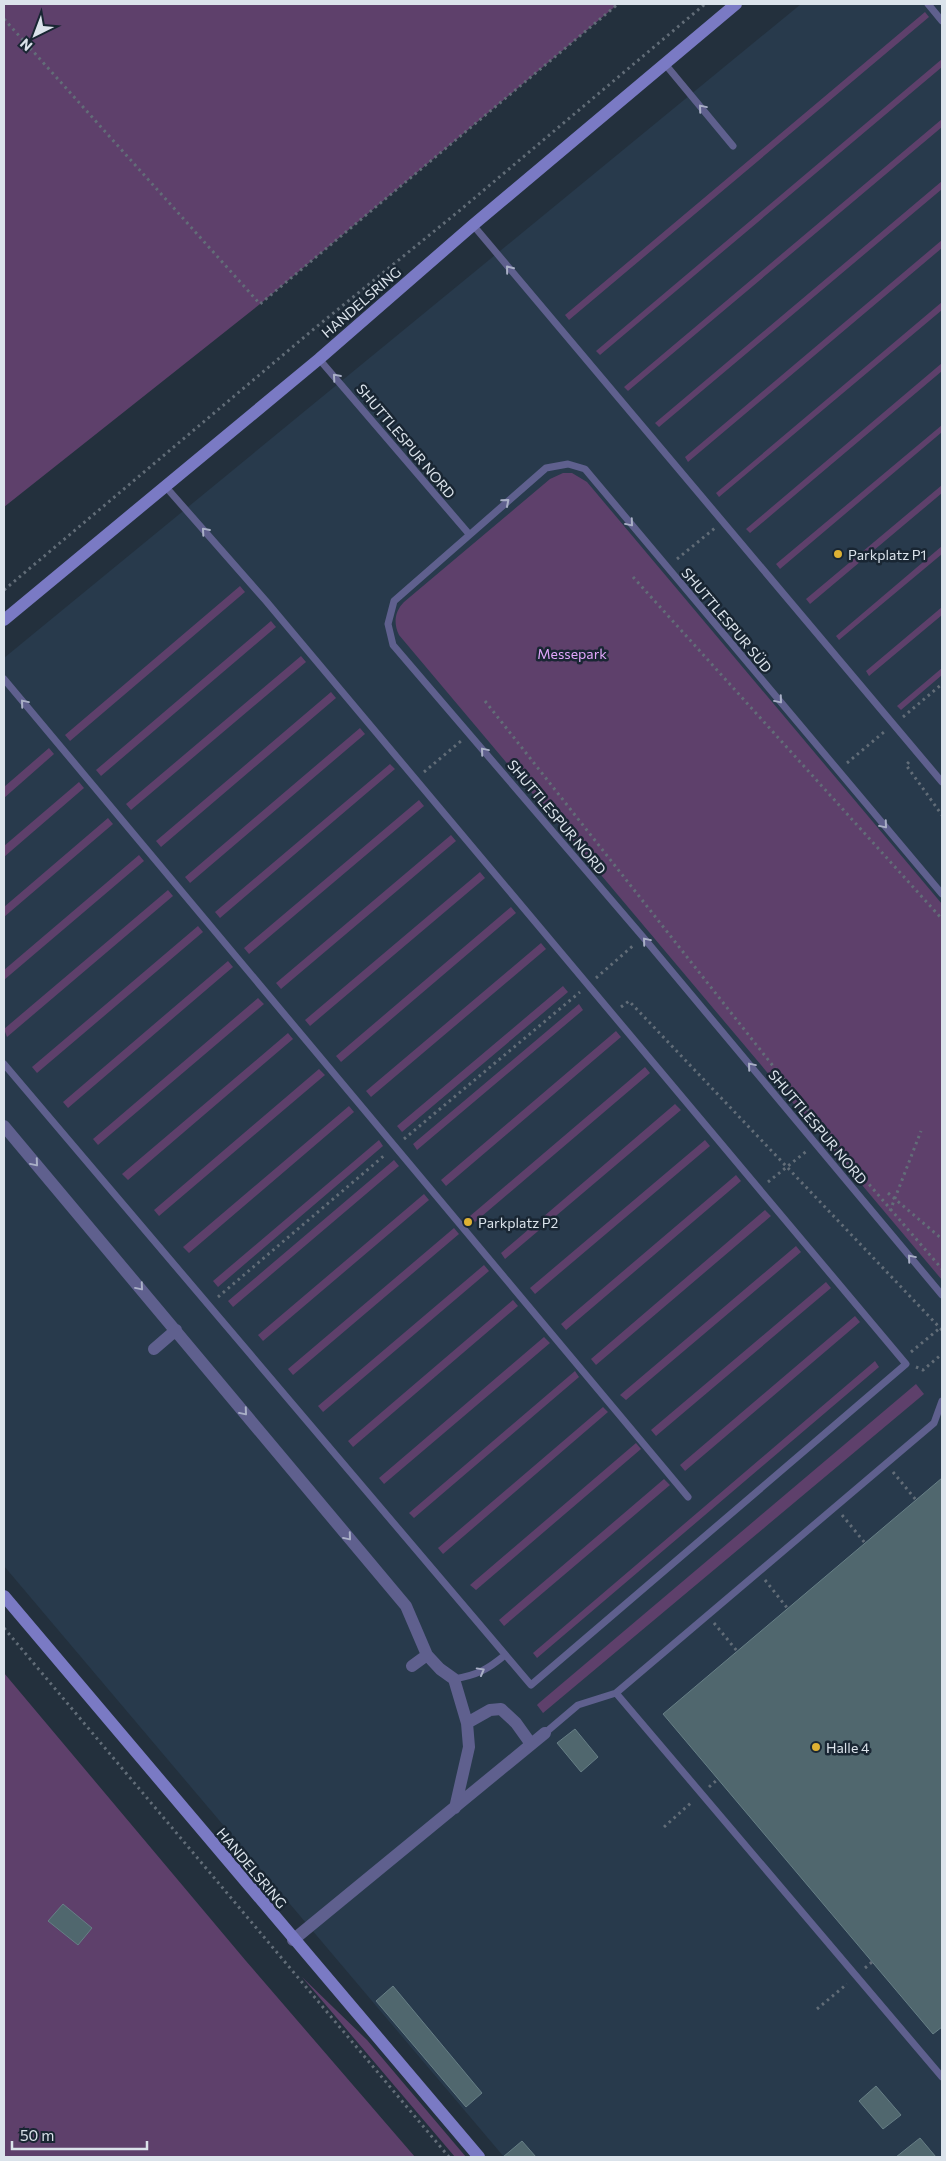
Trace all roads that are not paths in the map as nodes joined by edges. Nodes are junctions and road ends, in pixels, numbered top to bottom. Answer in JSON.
{"nodes":[{"id":1,"x":736,"y":4,"type":"edge"},
{"id":2,"x":928,"y":4,"type":"edge"},
{"id":3,"x":942,"y":21,"type":"edge"},
{"id":4,"x":665,"y":64,"type":"junction"},
{"id":5,"x":733,"y":146,"type":"dead end"},
{"id":6,"x":474,"y":225,"type":"junction"},
{"id":7,"x":320,"y":358,"type":"junction"},
{"id":8,"x":165,"y":486,"type":"junction"},
{"id":9,"x":469,"y":534,"type":"junction"},
{"id":10,"x":4,"y":620,"type":"edge"},
{"id":11,"x":4,"y":678,"type":"edge"},
{"id":12,"x":942,"y":782,"type":"edge"},
{"id":13,"x":942,"y":894,"type":"edge"},
{"id":14,"x":4,"y":1064,"type":"edge"},
{"id":15,"x":4,"y":1126,"type":"edge"},
{"id":16,"x":942,"y":1295,"type":"edge"},
{"id":17,"x":176,"y":1330,"type":"junction"},
{"id":18,"x":154,"y":1350,"type":"dead end"},
{"id":19,"x":942,"y":1401,"type":"edge"},
{"id":20,"x":688,"y":1497,"type":"dead end"},
{"id":21,"x":4,"y":1596,"type":"edge"},
{"id":22,"x":427,"y":1655,"type":"junction"},
{"id":23,"x":505,"y":1655,"type":"junction"},
{"id":24,"x":412,"y":1666,"type":"dead end"},
{"id":25,"x":454,"y":1679,"type":"junction"},
{"id":26,"x":616,"y":1693,"type":"junction"},
{"id":27,"x":467,"y":1723,"type":"junction"},
{"id":28,"x":544,"y":1733,"type":"joint"},
{"id":29,"x":532,"y":1744,"type":"junction"},
{"id":30,"x":456,"y":1808,"type":"junction"},
{"id":31,"x":293,"y":1940,"type":"junction"},
{"id":32,"x":942,"y":2078,"type":"edge"},
{"id":33,"x":479,"y":2157,"type":"edge"}],
"edges":[{"from":1,"to":4,"type":"main road","name":"HANDELSRING"},
{"from":2,"to":3,"type":"lane"},
{"from":5,"to":4,"type":"lane","one_way":true},
{"from":4,"to":6,"type":"main road","name":"HANDELSRING"},
{"from":6,"to":7,"type":"main road","name":"HANDELSRING"},
{"from":12,"to":6,"type":"lane","one_way":true},
{"from":7,"to":8,"type":"main road","name":"HANDELSRING"},
{"from":9,"to":7,"type":"lane","name":"SHUTTLESPUR NORD","one_way":true},
{"from":8,"to":10,"type":"main road","name":"HANDELSRING"},
{"from":23,"to":8,"type":"lane","one_way":true},
{"from":9,"to":13,"type":"lane","name":"SHUTTLESPUR SÜD","one_way":true},
{"from":16,"to":9,"type":"lane","name":"SHUTTLESPUR NORD","one_way":true},
{"from":20,"to":11,"type":"lane","one_way":true},
{"from":14,"to":23,"type":"lane"},
{"from":15,"to":17,"type":"street","one_way":true},
{"from":17,"to":18,"type":"street"},
{"from":17,"to":22,"type":"street","one_way":true},
{"from":19,"to":26,"type":"lane"},
{"from":21,"to":31,"type":"main road","name":"HANDELSRING"},
{"from":22,"to":24,"type":"street"},
{"from":22,"to":25,"type":"street"},
{"from":25,"to":23,"type":"lane","one_way":true},
{"from":25,"to":27,"type":"street"},
{"from":26,"to":28,"type":"lane"},
{"from":26,"to":32,"type":"lane"},
{"from":27,"to":29,"type":"street"},
{"from":27,"to":30,"type":"street"},
{"from":28,"to":29,"type":"street"},
{"from":29,"to":30,"type":"street"},
{"from":30,"to":31,"type":"street"},
{"from":31,"to":33,"type":"main road","name":"HANDELSRING"}]}
